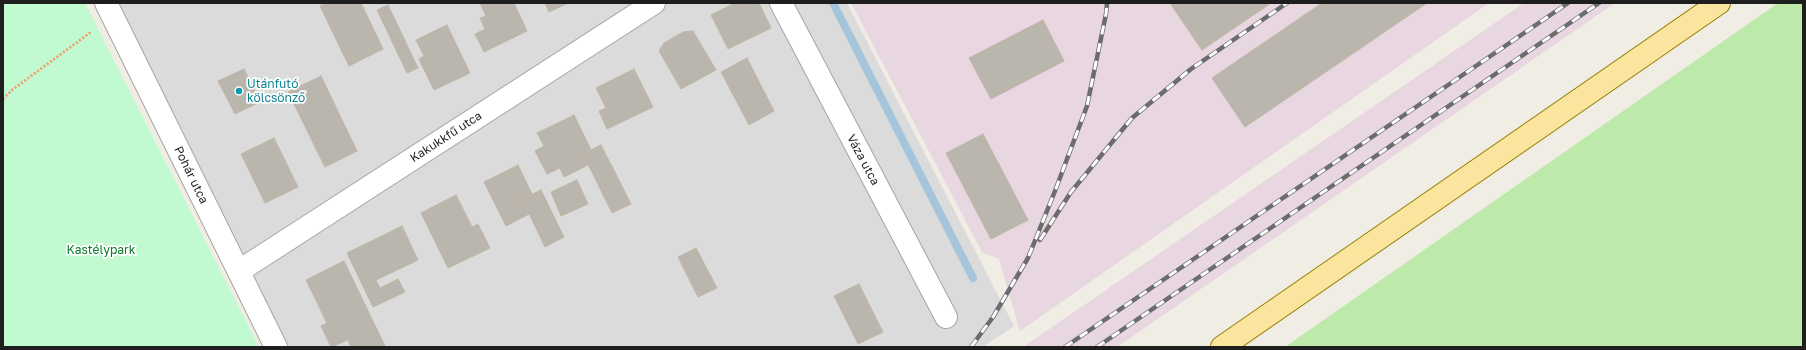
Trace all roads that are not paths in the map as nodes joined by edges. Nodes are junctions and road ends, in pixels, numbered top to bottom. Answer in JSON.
{"nodes":[{"id":1,"x":654,"y":3,"type":"edge"},
{"id":2,"x":781,"y":3,"type":"edge"},
{"id":3,"x":1719,"y":3,"type":"edge"},
{"id":4,"x":110,"y":10,"type":"edge"},
{"id":5,"x":239,"y":271,"type":"junction"},
{"id":6,"x":946,"y":317,"type":"dead end"},
{"id":7,"x":276,"y":347,"type":"edge"},
{"id":8,"x":1222,"y":347,"type":"edge"}],
"edges":[{"from":1,"to":5,"type":"street","name":"Kakukkfű utca"},
{"from":2,"to":6,"type":"street","name":"Váza utca"},
{"from":3,"to":8,"type":"main road"},
{"from":4,"to":5,"type":"street","name":"Pohár utca"},
{"from":5,"to":7,"type":"street","name":"Pohár utca"}]}
